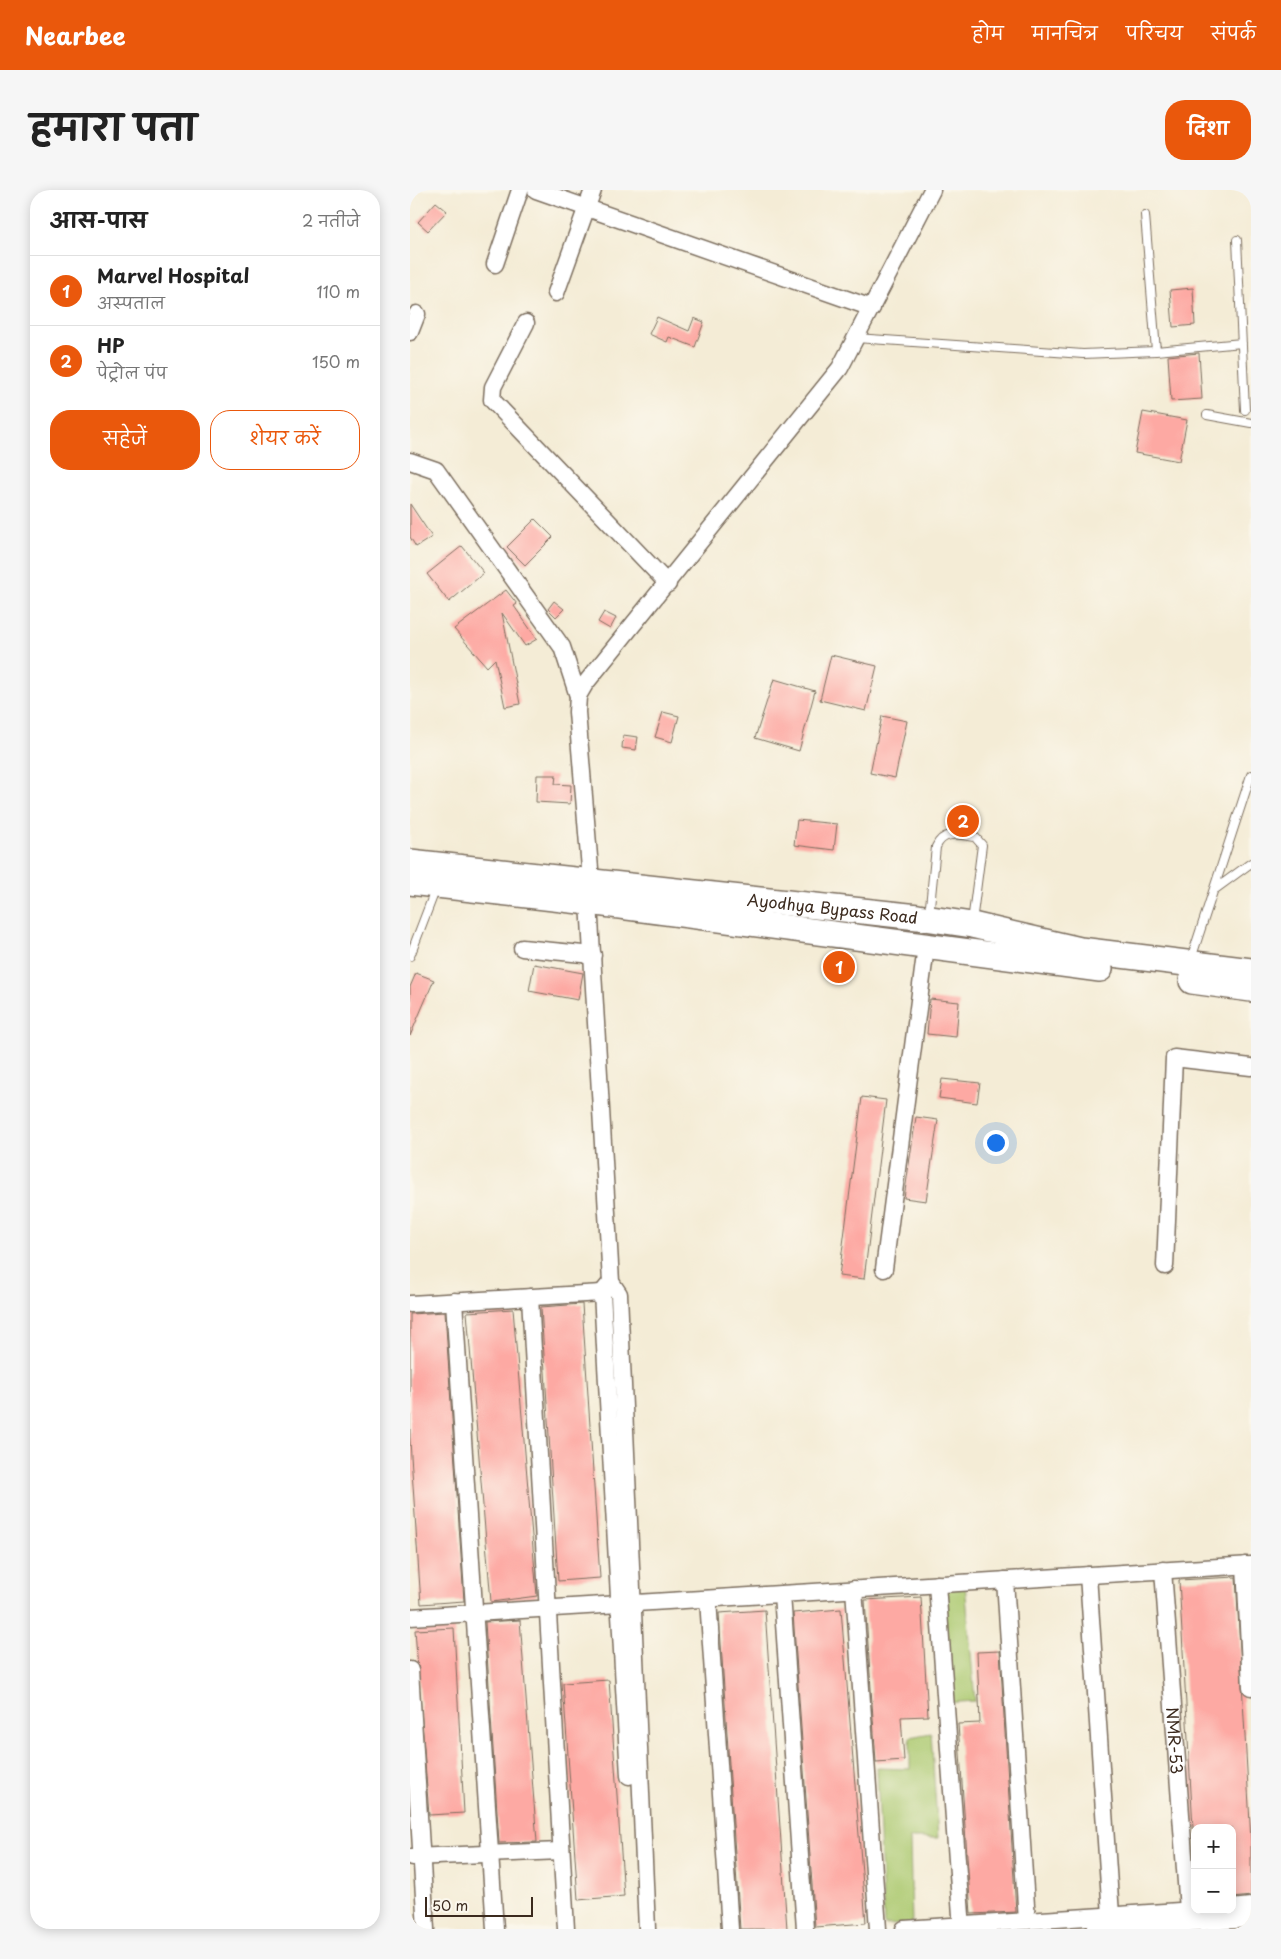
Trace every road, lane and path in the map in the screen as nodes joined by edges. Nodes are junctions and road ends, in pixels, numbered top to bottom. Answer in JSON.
{"nodes":[{"id":1,"x":520,"y":190,"type":"edge"},
{"id":2,"x":536,"y":190,"type":"edge"},
{"id":3,"x":593,"y":190,"type":"edge"},
{"id":4,"x":932,"y":190,"type":"edge"},
{"id":5,"x":588,"y":208,"type":"junction"},
{"id":6,"x":1145,"y":215,"type":"dead end"},
{"id":7,"x":1237,"y":240,"type":"dead end"},
{"id":8,"x":495,"y":264,"type":"dead end"},
{"id":9,"x":556,"y":293,"type":"dead end"},
{"id":10,"x":872,"y":308,"type":"junction"},
{"id":11,"x":417,"y":314,"type":"dead end"},
{"id":12,"x":526,"y":322,"type":"dead end"},
{"id":13,"x":410,"y":332,"type":"edge"},
{"id":14,"x":856,"y":338,"type":"junction"},
{"id":15,"x":1242,"y":343,"type":"junction"},
{"id":16,"x":1156,"y":351,"type":"junction"},
{"id":17,"x":1245,"y":410,"type":"dead end"},
{"id":18,"x":1207,"y":415,"type":"dead end"},
{"id":19,"x":1251,"y":423,"type":"edge"},
{"id":20,"x":410,"y":461,"type":"edge"},
{"id":21,"x":668,"y":584,"type":"junction"},
{"id":22,"x":578,"y":696,"type":"junction"},
{"id":23,"x":1251,"y":775,"type":"edge"},
{"id":24,"x":410,"y":862,"type":"edge"},
{"id":25,"x":1251,"y":863,"type":"edge"},
{"id":26,"x":410,"y":882,"type":"edge"},
{"id":27,"x":437,"y":886,"type":"junction"},
{"id":28,"x":1214,"y":890,"type":"junction"},
{"id":29,"x":590,"y":892,"type":"junction"},
{"id":30,"x":929,"y":918,"type":"junction"},
{"id":31,"x":972,"y":924,"type":"junction"},
{"id":32,"x":926,"y":947,"type":"junction"},
{"id":33,"x":522,"y":948,"type":"dead end"},
{"id":34,"x":968,"y":952,"type":"junction"},
{"id":35,"x":593,"y":955,"type":"junction"},
{"id":36,"x":410,"y":956,"type":"edge"},
{"id":37,"x":1189,"y":964,"type":"junction"},
{"id":38,"x":1251,"y":971,"type":"edge"},
{"id":39,"x":1251,"y":989,"type":"edge"},
{"id":40,"x":1251,"y":1067,"type":"edge"},
{"id":41,"x":1165,"y":1266,"type":"dead end"},
{"id":42,"x":884,"y":1269,"type":"dead end"},
{"id":43,"x":607,"y":1287,"type":"junction"},
{"id":44,"x":530,"y":1297,"type":"junction"},
{"id":45,"x":454,"y":1301,"type":"junction"},
{"id":46,"x":410,"y":1304,"type":"edge"},
{"id":47,"x":1248,"y":1565,"type":"edge"},
{"id":48,"x":1163,"y":1570,"type":"junction"},
{"id":49,"x":1088,"y":1575,"type":"junction"},
{"id":50,"x":1005,"y":1580,"type":"junction"},
{"id":51,"x":937,"y":1584,"type":"junction"},
{"id":52,"x":854,"y":1590,"type":"junction"},
{"id":53,"x":782,"y":1594,"type":"junction"},
{"id":54,"x":708,"y":1599,"type":"junction"},
{"id":55,"x":626,"y":1605,"type":"junction"},
{"id":56,"x":548,"y":1608,"type":"junction"},
{"id":57,"x":474,"y":1613,"type":"junction"},
{"id":58,"x":410,"y":1617,"type":"edge"},
{"id":59,"x":410,"y":1670,"type":"edge"},
{"id":60,"x":1251,"y":1687,"type":"edge"},
{"id":61,"x":562,"y":1851,"type":"junction"},
{"id":62,"x":491,"y":1854,"type":"junction"},
{"id":63,"x":416,"y":1856,"type":"edge"},
{"id":64,"x":1191,"y":1898,"type":"edge"},
{"id":65,"x":1251,"y":1906,"type":"edge"},
{"id":66,"x":1191,"y":1910,"type":"edge"},
{"id":67,"x":1112,"y":1916,"type":"junction"},
{"id":68,"x":1233,"y":1919,"type":"edge"},
{"id":69,"x":1251,"y":1919,"type":"edge"},
{"id":70,"x":1027,"y":1921,"type":"junction"},
{"id":71,"x":1095,"y":1925,"type":"edge"},
{"id":72,"x":962,"y":1927,"type":"edge"},
{"id":73,"x":1164,"y":1927,"type":"edge"},
{"id":74,"x":426,"y":1929,"type":"edge"},
{"id":75,"x":495,"y":1929,"type":"edge"},
{"id":76,"x":566,"y":1929,"type":"edge"},
{"id":77,"x":637,"y":1929,"type":"edge"},
{"id":78,"x":647,"y":1929,"type":"edge"},
{"id":79,"x":730,"y":1929,"type":"edge"},
{"id":80,"x":805,"y":1929,"type":"edge"},
{"id":81,"x":878,"y":1929,"type":"edge"},
{"id":82,"x":904,"y":1929,"type":"edge"}],
"edges":[{"from":1,"to":8,"type":"street"},
{"from":2,"to":5,"type":"street"},
{"from":3,"to":5,"type":"street"},
{"from":4,"to":10,"type":"street"},
{"from":5,"to":9,"type":"street"},
{"from":5,"to":10,"type":"street"},
{"from":6,"to":16,"type":"lane"},
{"from":7,"to":15,"type":"lane"},
{"from":10,"to":14,"type":"street"},
{"from":11,"to":13,"type":"street"},
{"from":12,"to":21,"type":"street"},
{"from":14,"to":16,"type":"lane"},
{"from":14,"to":21,"type":"street"},
{"from":15,"to":16,"type":"lane"},
{"from":15,"to":17,"type":"lane"},
{"from":18,"to":19,"type":"lane"},
{"from":20,"to":22,"type":"street"},
{"from":21,"to":22,"type":"street"},
{"from":22,"to":29,"type":"street"},
{"from":23,"to":28,"type":"lane"},
{"from":24,"to":29,"type":"main road","name":"Ayodhya Bypass Road"},
{"from":25,"to":28,"type":"lane"},
{"from":26,"to":27,"type":"main road","name":"Ayodhya Bypass Road"},
{"from":27,"to":29,"type":"main road","name":"Ayodhya Bypass Road"},
{"from":27,"to":36,"type":"lane"},
{"from":28,"to":37,"type":"lane"},
{"from":29,"to":30,"type":"main road","name":"Ayodhya Bypass Road"},
{"from":29,"to":32,"type":"main road","name":"Ayodhya Bypass Road"},
{"from":29,"to":35,"type":"street"},
{"from":30,"to":31,"type":"main road","name":"Ayodhya Bypass Road"},
{"from":30,"to":31,"type":"lane"},
{"from":30,"to":32,"type":"main road"},
{"from":31,"to":34,"type":"main road"},
{"from":31,"to":37,"type":"main road","name":"Ayodhya Bypass Road"},
{"from":32,"to":34,"type":"main road","name":"Ayodhya Bypass Road"},
{"from":32,"to":42,"type":"street"},
{"from":33,"to":35,"type":"street"},
{"from":34,"to":39,"type":"main road","name":"Ayodhya Bypass Road"},
{"from":35,"to":43,"type":"street"},
{"from":37,"to":38,"type":"main road","name":"Ayodhya Bypass Road"},
{"from":40,"to":41,"type":"street"},
{"from":43,"to":44,"type":"street"},
{"from":43,"to":55,"type":"street"},
{"from":44,"to":45,"type":"street"},
{"from":44,"to":56,"type":"street"},
{"from":45,"to":46,"type":"street"},
{"from":45,"to":57,"type":"street"},
{"from":47,"to":48,"type":"street"},
{"from":47,"to":60,"type":"street"},
{"from":48,"to":49,"type":"street"},
{"from":48,"to":64,"type":"street","name":"NMR-53"},
{"from":49,"to":50,"type":"street"},
{"from":49,"to":67,"type":"street"},
{"from":50,"to":51,"type":"street"},
{"from":50,"to":70,"type":"street"},
{"from":51,"to":52,"type":"street"},
{"from":51,"to":72,"type":"street"},
{"from":52,"to":53,"type":"street"},
{"from":52,"to":81,"type":"street"},
{"from":53,"to":54,"type":"street"},
{"from":53,"to":80,"type":"street"},
{"from":54,"to":55,"type":"street"},
{"from":54,"to":79,"type":"street"},
{"from":55,"to":56,"type":"street"},
{"from":55,"to":77,"type":"street"},
{"from":55,"to":78,"type":"street"},
{"from":56,"to":57,"type":"street"},
{"from":56,"to":61,"type":"street"},
{"from":57,"to":58,"type":"street"},
{"from":57,"to":62,"type":"street"},
{"from":59,"to":63,"type":"street"},
{"from":61,"to":62,"type":"street"},
{"from":61,"to":76,"type":"street"},
{"from":62,"to":63,"type":"street"},
{"from":62,"to":75,"type":"street"},
{"from":63,"to":74,"type":"street"},
{"from":65,"to":68,"type":"street"},
{"from":66,"to":67,"type":"street"},
{"from":67,"to":71,"type":"street"},
{"from":68,"to":69,"type":"street"},
{"from":68,"to":73,"type":"street"},
{"from":70,"to":71,"type":"street"},
{"from":70,"to":72,"type":"street"},
{"from":71,"to":73,"type":"street"},
{"from":72,"to":82,"type":"street"}]}
